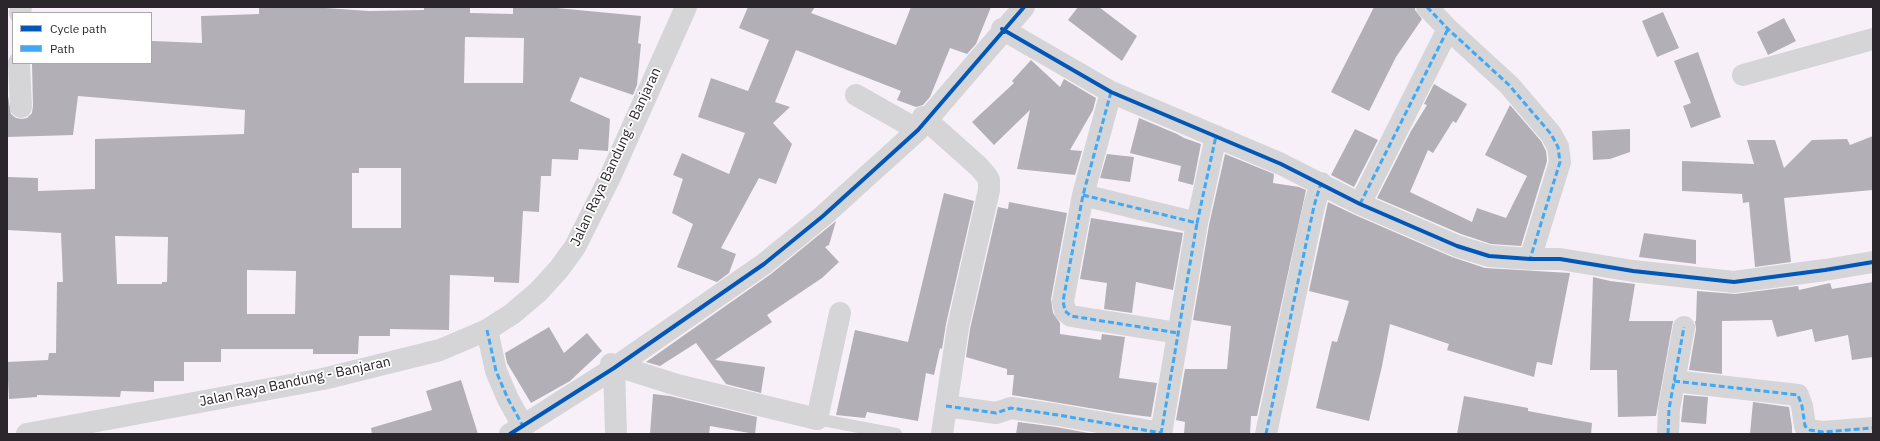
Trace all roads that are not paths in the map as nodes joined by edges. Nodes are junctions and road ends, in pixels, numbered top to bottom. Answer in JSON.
{"nodes":[{"id":1,"x":686,"y":7,"type":"edge"},
{"id":2,"x":1024,"y":7,"type":"edge"},
{"id":3,"x":1427,"y":7,"type":"edge"},
{"id":4,"x":1448,"y":29,"type":"junction"},
{"id":5,"x":1004,"y":32,"type":"junction"},
{"id":6,"x":1873,"y":39,"type":"edge"},
{"id":7,"x":19,"y":64,"type":"edge"},
{"id":8,"x":1743,"y":75,"type":"dead end"},
{"id":9,"x":1111,"y":92,"type":"junction"},
{"id":10,"x":856,"y":95,"type":"dead end"},
{"id":11,"x":21,"y":107,"type":"dead end"},
{"id":12,"x":923,"y":124,"type":"junction"},
{"id":13,"x":1216,"y":136,"type":"junction"},
{"id":14,"x":1321,"y":183,"type":"junction"},
{"id":15,"x":1083,"y":195,"type":"junction"},
{"id":16,"x":1360,"y":204,"type":"junction"},
{"id":17,"x":1197,"y":223,"type":"junction"},
{"id":18,"x":1530,"y":260,"type":"junction"},
{"id":19,"x":1873,"y":262,"type":"edge"},
{"id":20,"x":840,"y":313,"type":"dead end"},
{"id":21,"x":1684,"y":327,"type":"dead end"},
{"id":22,"x":487,"y":330,"type":"junction"},
{"id":23,"x":1178,"y":333,"type":"junction"},
{"id":24,"x":614,"y":368,"type":"junction"},
{"id":25,"x":1674,"y":381,"type":"junction"},
{"id":26,"x":946,"y":406,"type":"junction"},
{"id":27,"x":817,"y":418,"type":"junction"},
{"id":28,"x":1873,"y":428,"type":"edge"},
{"id":29,"x":516,"y":430,"type":"edge"},
{"id":30,"x":1161,"y":433,"type":"edge"},
{"id":31,"x":27,"y":434,"type":"edge"},
{"id":32,"x":616,"y":434,"type":"edge"},
{"id":33,"x":896,"y":434,"type":"edge"},
{"id":34,"x":942,"y":434,"type":"edge"},
{"id":35,"x":1266,"y":434,"type":"edge"},
{"id":36,"x":1668,"y":434,"type":"edge"}],
"edges":[{"from":1,"to":22,"type":"street","name":"Jalan Raya Bandung - Banjaran"},
{"from":2,"to":5,"type":"street"},
{"from":3,"to":4,"type":"street"},
{"from":4,"to":16,"type":"street"},
{"from":4,"to":18,"type":"street"},
{"from":5,"to":9,"type":"street"},
{"from":5,"to":12,"type":"street"},
{"from":6,"to":8,"type":"street"},
{"from":7,"to":11,"type":"street"},
{"from":9,"to":13,"type":"street"},
{"from":9,"to":15,"type":"street"},
{"from":10,"to":12,"type":"street"},
{"from":12,"to":24,"type":"street"},
{"from":12,"to":26,"type":"street"},
{"from":13,"to":14,"type":"street"},
{"from":13,"to":17,"type":"street"},
{"from":14,"to":16,"type":"street"},
{"from":14,"to":35,"type":"street"},
{"from":15,"to":17,"type":"street"},
{"from":15,"to":23,"type":"street"},
{"from":16,"to":18,"type":"street"},
{"from":17,"to":23,"type":"street"},
{"from":18,"to":19,"type":"street"},
{"from":20,"to":27,"type":"street"},
{"from":21,"to":25,"type":"street"},
{"from":22,"to":29,"type":"street"},
{"from":22,"to":31,"type":"street","name":"Jalan Raya Bandung - Banjaran"},
{"from":23,"to":30,"type":"street"},
{"from":24,"to":27,"type":"street"},
{"from":24,"to":29,"type":"street"},
{"from":24,"to":32,"type":"street"},
{"from":25,"to":28,"type":"street"},
{"from":25,"to":36,"type":"street"},
{"from":26,"to":30,"type":"street"},
{"from":26,"to":34,"type":"street"},
{"from":27,"to":33,"type":"lane"}]}
